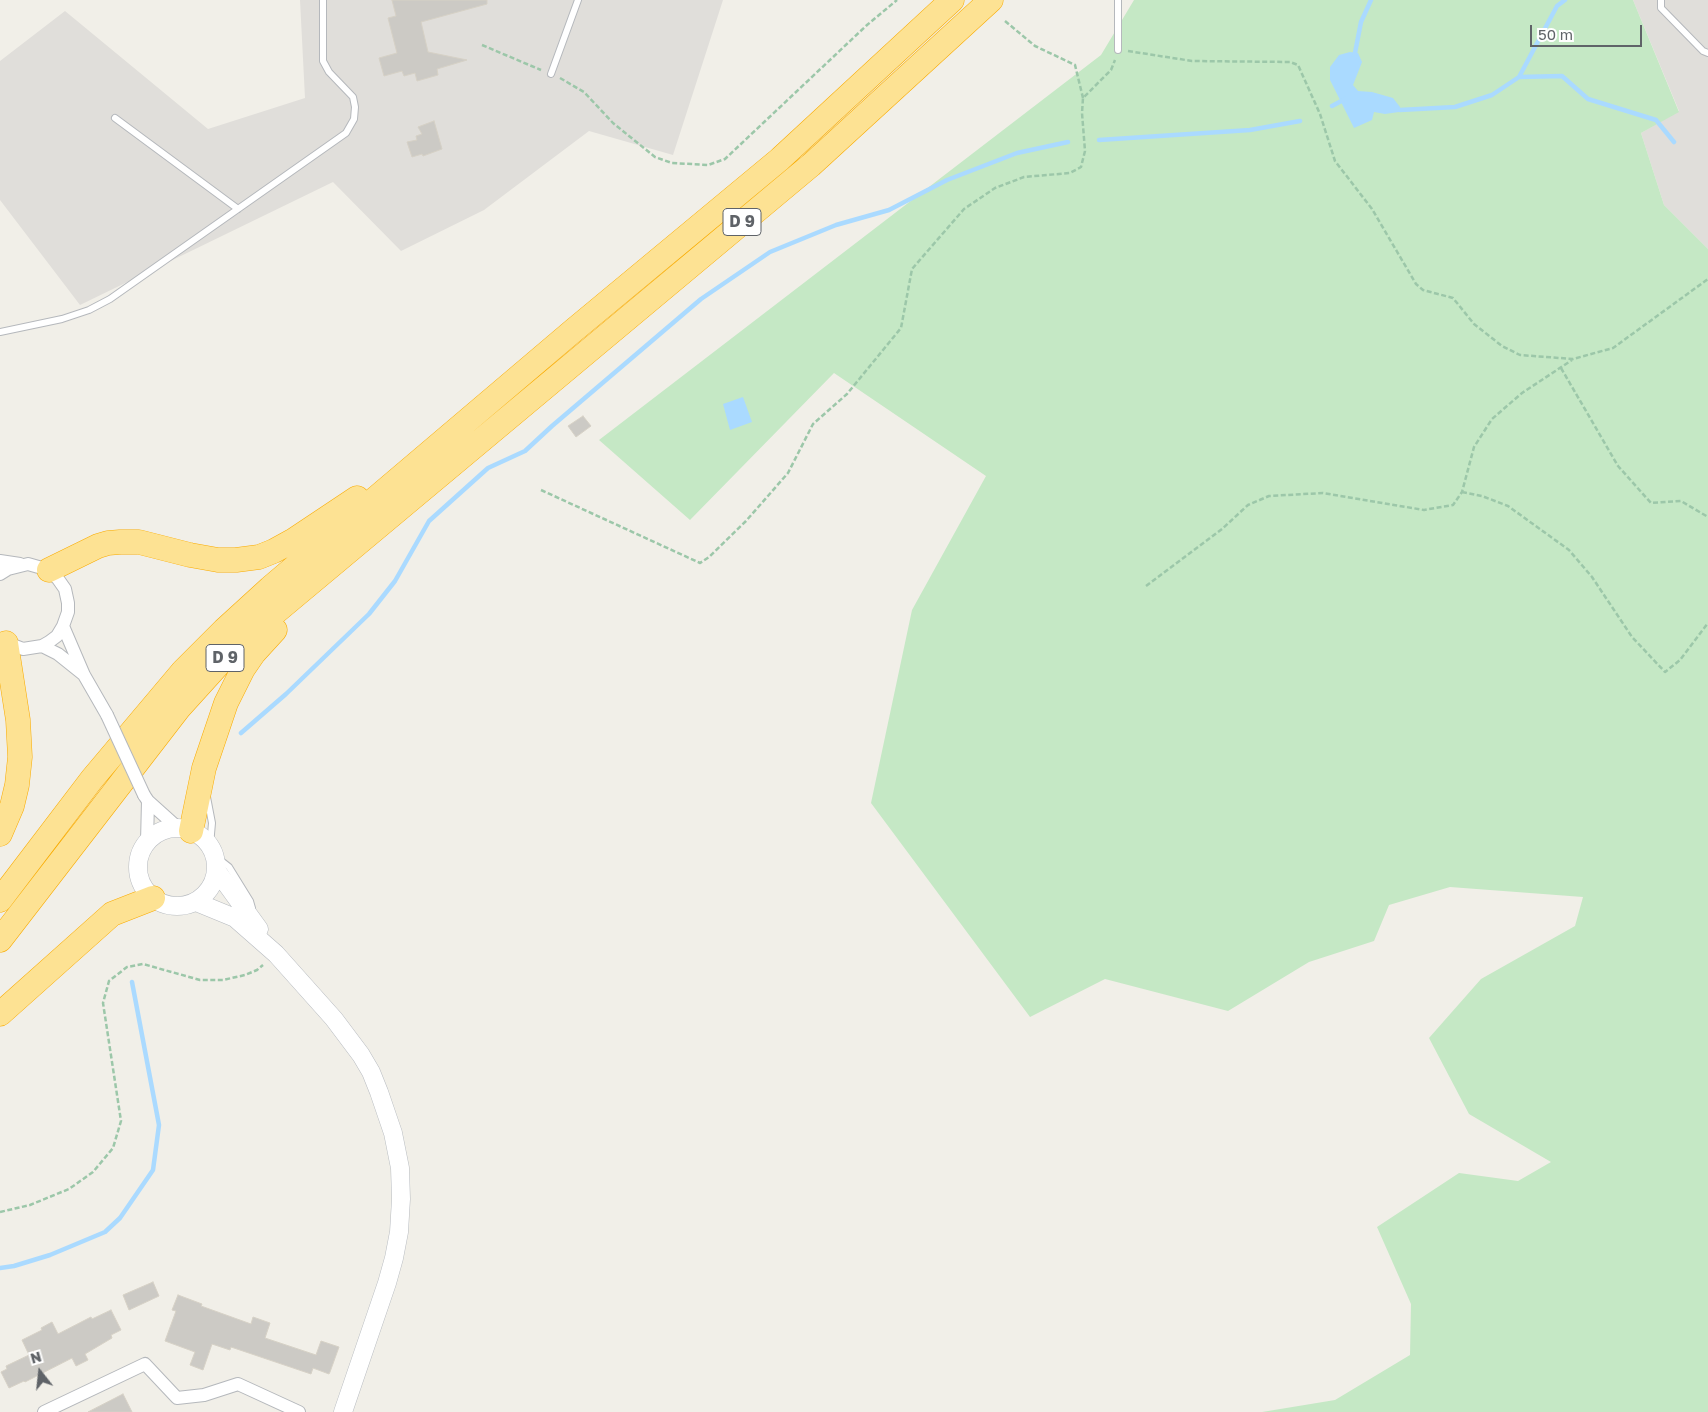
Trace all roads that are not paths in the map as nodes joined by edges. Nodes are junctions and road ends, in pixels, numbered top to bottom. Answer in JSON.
{"nodes":[{"id":1,"x":323,"y":0,"type":"edge"},
{"id":2,"x":578,"y":0,"type":"edge"},
{"id":3,"x":952,"y":0,"type":"edge"},
{"id":4,"x":991,"y":0,"type":"edge"},
{"id":5,"x":1118,"y":0,"type":"edge"},
{"id":6,"x":1661,"y":0,"type":"edge"},
{"id":7,"x":1118,"y":50,"type":"road end"},
{"id":8,"x":1708,"y":53,"type":"edge"},
{"id":9,"x":551,"y":74,"type":"road end"},
{"id":10,"x":115,"y":118,"type":"dead end"},
{"id":11,"x":238,"y":209,"type":"junction"},
{"id":12,"x":574,"y":330,"type":"junction"},
{"id":13,"x":0,"y":332,"type":"edge"},
{"id":14,"x":500,"y":425,"type":"junction"},
{"id":15,"x":0,"y":561,"type":"edge"},
{"id":16,"x":38,"y":568,"type":"junction"},
{"id":17,"x":0,"y":574,"type":"edge"},
{"id":18,"x":63,"y":626,"type":"junction"},
{"id":19,"x":3,"y":641,"type":"edge"},
{"id":20,"x":42,"y":646,"type":"junction"},
{"id":21,"x":84,"y":675,"type":"junction"},
{"id":22,"x":204,"y":768,"type":"junction"},
{"id":23,"x":146,"y":798,"type":"junction"},
{"id":24,"x":184,"y":830,"type":"junction"},
{"id":25,"x":0,"y":834,"type":"edge"},
{"id":26,"x":147,"y":842,"type":"junction"},
{"id":27,"x":214,"y":858,"type":"junction"},
{"id":28,"x":153,"y":898,"type":"junction"},
{"id":29,"x":0,"y":900,"type":"edge"},
{"id":30,"x":196,"y":902,"type":"junction"},
{"id":31,"x":0,"y":940,"type":"edge"},
{"id":32,"x":276,"y":954,"type":"junction"},
{"id":33,"x":0,"y":1014,"type":"edge"},
{"id":34,"x":58,"y":1408,"type":"edge"},
{"id":35,"x":44,"y":1412,"type":"edge"},
{"id":36,"x":299,"y":1412,"type":"edge"},
{"id":37,"x":343,"y":1412,"type":"edge"}],
"edges":[{"from":1,"to":11,"type":"lane"},
{"from":2,"to":9,"type":"lane"},
{"from":3,"to":12,"type":"highway","number":"D 9"},
{"from":4,"to":14,"type":"highway","number":"D 9"},
{"from":5,"to":7,"type":"lane"},
{"from":6,"to":8,"type":"lane"},
{"from":10,"to":11,"type":"lane"},
{"from":11,"to":13,"type":"lane"},
{"from":12,"to":16,"type":"highway"},
{"from":12,"to":29,"type":"highway","number":"D 9"},
{"from":14,"to":22,"type":"highway"},
{"from":14,"to":31,"type":"highway","number":"D 9"},
{"from":15,"to":16,"type":"street"},
{"from":16,"to":17,"type":"street"},
{"from":16,"to":18,"type":"street"},
{"from":18,"to":20,"type":"street"},
{"from":18,"to":21,"type":"street"},
{"from":19,"to":20,"type":"street"},
{"from":19,"to":25,"type":"highway"},
{"from":20,"to":21,"type":"street"},
{"from":21,"to":23,"type":"street","bridge":true},
{"from":22,"to":24,"type":"highway"},
{"from":22,"to":27,"type":"lane"},
{"from":23,"to":24,"type":"street"},
{"from":23,"to":26,"type":"street"},
{"from":24,"to":26,"type":"street"},
{"from":24,"to":27,"type":"street"},
{"from":26,"to":28,"type":"street"},
{"from":27,"to":30,"type":"street"},
{"from":27,"to":32,"type":"street"},
{"from":28,"to":30,"type":"street"},
{"from":28,"to":33,"type":"highway"},
{"from":30,"to":32,"type":"street"},
{"from":32,"to":37,"type":"street"},
{"from":34,"to":35,"type":"street"},
{"from":34,"to":36,"type":"street"}]}
